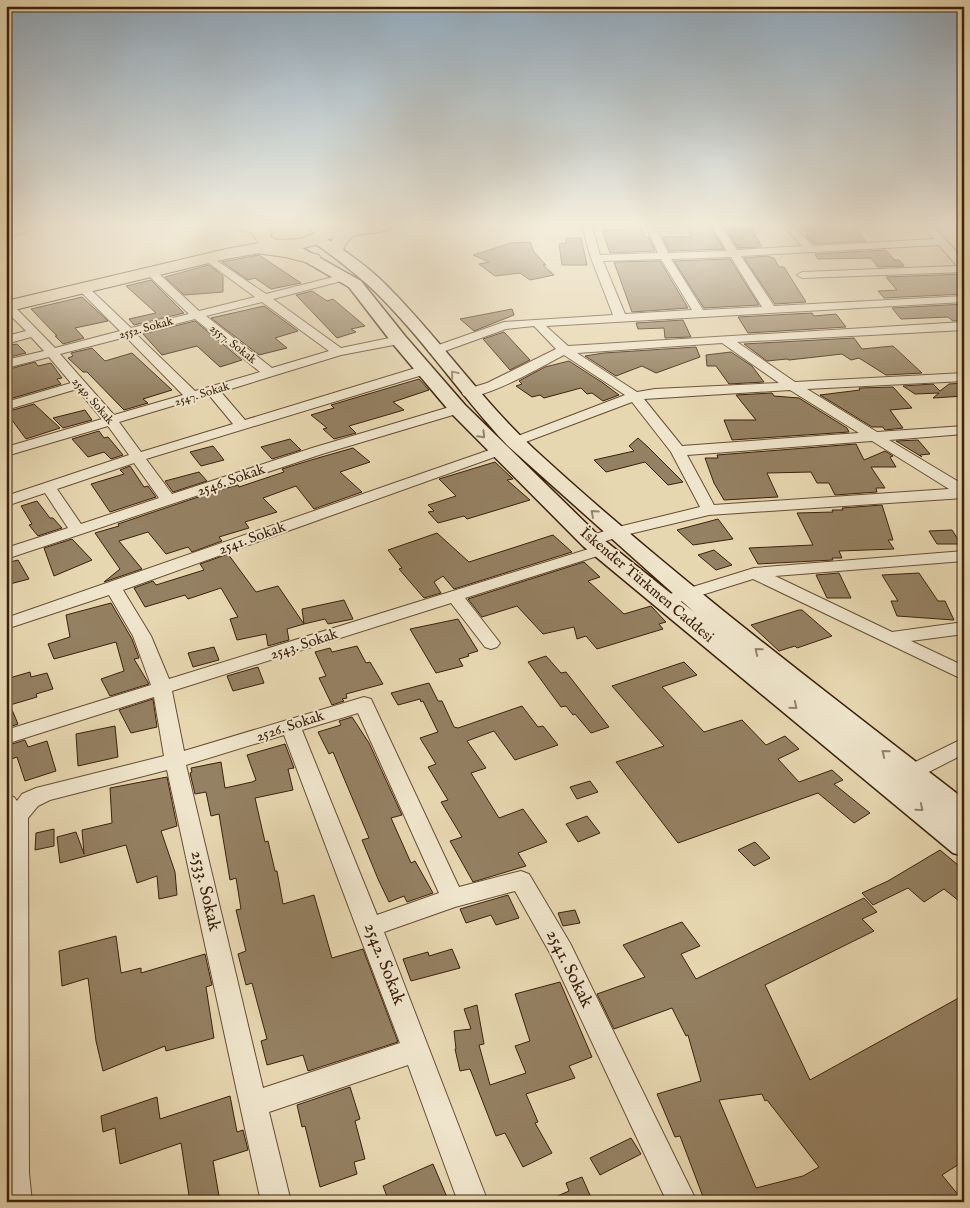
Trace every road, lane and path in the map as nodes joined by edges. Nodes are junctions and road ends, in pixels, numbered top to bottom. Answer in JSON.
{"nodes":[{"id":1,"x":80,"y":282,"type":"edge"},
{"id":2,"x":111,"y":282,"type":"edge"},
{"id":3,"x":163,"y":282,"type":"edge"},
{"id":4,"x":243,"y":282,"type":"edge"},
{"id":5,"x":323,"y":282,"type":"edge"},
{"id":6,"x":352,"y":282,"type":"edge"},
{"id":7,"x":372,"y":282,"type":"edge"},
{"id":8,"x":606,"y":282,"type":"edge"},
{"id":9,"x":680,"y":282,"type":"edge"},
{"id":10,"x":753,"y":282,"type":"edge"},
{"id":11,"x":84,"y":289,"type":"junction"},
{"id":12,"x":264,"y":297,"type":"junction"},
{"id":13,"x":964,"y":299,"type":"edge"},
{"id":14,"x":7,"y":302,"type":"edge"},
{"id":15,"x":771,"y":311,"type":"junction"},
{"id":16,"x":196,"y":314,"type":"junction"},
{"id":17,"x":700,"y":314,"type":"junction"},
{"id":18,"x":621,"y":318,"type":"junction"},
{"id":19,"x":542,"y":322,"type":"junction"},
{"id":20,"x":964,"y":326,"type":"edge"},
{"id":21,"x":34,"y":333,"type":"junction"},
{"id":22,"x":128,"y":333,"type":"junction"},
{"id":23,"x":725,"y":339,"type":"junction"},
{"id":24,"x":6,"y":340,"type":"edge"},
{"id":25,"x":399,"y":340,"type":"junction"},
{"id":26,"x":564,"y":350,"type":"junction"},
{"id":27,"x":52,"y":352,"type":"junction"},
{"id":28,"x":339,"y":352,"type":"junction"},
{"id":29,"x":429,"y":361,"type":"junction"},
{"id":30,"x":6,"y":364,"type":"edge"},
{"id":31,"x":270,"y":373,"type":"junction"},
{"id":32,"x":964,"y":378,"type":"edge"},
{"id":33,"x":78,"y":385,"type":"junction"},
{"id":34,"x":794,"y":387,"type":"junction"},
{"id":35,"x":213,"y":391,"type":"junction"},
{"id":36,"x":635,"y":396,"type":"junction"},
{"id":37,"x":193,"y":397,"type":"junction"},
{"id":38,"x":464,"y":401,"type":"junction"},
{"id":39,"x":6,"y":406,"type":"edge"},
{"id":40,"x":112,"y":422,"type":"junction"},
{"id":41,"x":243,"y":426,"type":"junction"},
{"id":42,"x":964,"y":430,"type":"edge"},
{"id":43,"x":871,"y":436,"type":"junction"},
{"id":44,"x":506,"y":446,"type":"junction"},
{"id":45,"x":678,"y":451,"type":"junction"},
{"id":46,"x":6,"y":452,"type":"edge"},
{"id":47,"x":138,"y":458,"type":"junction"},
{"id":48,"x":48,"y":486,"type":"junction"},
{"id":49,"x":964,"y":493,"type":"edge"},
{"id":50,"x":6,"y":501,"type":"edge"},
{"id":51,"x":169,"y":501,"type":"junction"},
{"id":52,"x":709,"y":510,"type":"junction"},
{"id":53,"x":78,"y":531,"type":"junction"},
{"id":54,"x":602,"y":541,"type":"junction"},
{"id":55,"x":6,"y":554,"type":"edge"},
{"id":56,"x":964,"y":556,"type":"edge"},
{"id":57,"x":754,"y":573,"type":"junction"},
{"id":58,"x":113,"y":588,"type":"junction"},
{"id":59,"x":454,"y":596,"type":"junction"},
{"id":60,"x":676,"y":598,"type":"junction"},
{"id":61,"x":6,"y":624,"type":"edge"},
{"id":62,"x":964,"y":628,"type":"edge"},
{"id":63,"x":892,"y":638,"type":"junction"},
{"id":64,"x":491,"y":642,"type":"dead end"},
{"id":65,"x":964,"y":674,"type":"edge"},
{"id":66,"x":162,"y":689,"type":"junction"},
{"id":67,"x":291,"y":727,"type":"junction"},
{"id":68,"x":6,"y":737,"type":"edge"},
{"id":69,"x":964,"y":745,"type":"edge"},
{"id":70,"x":175,"y":761,"type":"junction"},
{"id":71,"x":910,"y":773,"type":"junction"},
{"id":72,"x":12,"y":810,"type":"edge"},
{"id":73,"x":964,"y":816,"type":"edge"},
{"id":74,"x":964,"y":844,"type":"edge"},
{"id":75,"x":453,"y":898,"type":"junction"},
{"id":76,"x":370,"y":927,"type":"junction"},
{"id":77,"x":416,"y":1050,"type":"junction"},
{"id":78,"x":254,"y":1104,"type":"junction"},
{"id":79,"x":10,"y":1172,"type":"edge"},
{"id":80,"x":17,"y":1202,"type":"edge"},
{"id":81,"x":276,"y":1202,"type":"edge"},
{"id":82,"x":473,"y":1202,"type":"edge"},
{"id":83,"x":682,"y":1202,"type":"edge"}],
"edges":[{"from":1,"to":14,"type":"main road"},
{"from":2,"to":11,"type":"main road"},
{"from":3,"to":16,"type":"street","name":"2557. Sokak"},
{"from":4,"to":12,"type":"street"},
{"from":5,"to":12,"type":"street","name":"2552. Sokak"},
{"from":6,"to":25,"type":"main road","name":"İskender Türkmen Caddesi"},
{"from":7,"to":29,"type":"main road","name":"İskender Türkmen Caddesi"},
{"from":8,"to":18,"type":"street"},
{"from":9,"to":17,"type":"street"},
{"from":10,"to":15,"type":"street"},
{"from":11,"to":14,"type":"main road"},
{"from":11,"to":22,"type":"street"},
{"from":12,"to":16,"type":"street","name":"2552. Sokak"},
{"from":12,"to":28,"type":"street"},
{"from":13,"to":15,"type":"street"},
{"from":14,"to":21,"type":"street","name":"2549. Sokak"},
{"from":15,"to":17,"type":"street"},
{"from":16,"to":22,"type":"street","name":"2552. Sokak"},
{"from":16,"to":31,"type":"street","name":"2557. Sokak"},
{"from":17,"to":18,"type":"street"},
{"from":18,"to":19,"type":"street"},
{"from":19,"to":26,"type":"street"},
{"from":19,"to":29,"type":"street"},
{"from":20,"to":23,"type":"street"},
{"from":21,"to":24,"type":"street"},
{"from":21,"to":27,"type":"street","name":"2549. Sokak"},
{"from":22,"to":27,"type":"street","name":"2552. Sokak"},
{"from":22,"to":37,"type":"street"},
{"from":23,"to":26,"type":"street"},
{"from":23,"to":34,"type":"street"},
{"from":25,"to":28,"type":"street","name":"2547. Sokak"},
{"from":25,"to":29,"type":"main road","name":"İskender Türkmen Caddesi"},
{"from":26,"to":36,"type":"street"},
{"from":26,"to":38,"type":"street","name":"2546. Sokak"},
{"from":27,"to":30,"type":"street","name":"2552. Sokak"},
{"from":27,"to":33,"type":"street","name":"2549. Sokak"},
{"from":28,"to":31,"type":"street","name":"2547. Sokak"},
{"from":29,"to":38,"type":"main road","name":"İskender Türkmen Caddesi"},
{"from":29,"to":41,"type":"street"},
{"from":31,"to":35,"type":"street","name":"2547. Sokak"},
{"from":32,"to":34,"type":"street","name":"2541. Sokak"},
{"from":33,"to":39,"type":"street"},
{"from":33,"to":40,"type":"street","name":"2549. Sokak"},
{"from":34,"to":36,"type":"street","name":"2541. Sokak"},
{"from":34,"to":43,"type":"street"},
{"from":35,"to":37,"type":"street","name":"2547. Sokak"},
{"from":35,"to":41,"type":"street"},
{"from":36,"to":44,"type":"street","name":"2541. Sokak"},
{"from":36,"to":45,"type":"street"},
{"from":37,"to":40,"type":"street","name":"2547. Sokak"},
{"from":38,"to":44,"type":"main road","name":"İskender Türkmen Caddesi"},
{"from":38,"to":51,"type":"street","name":"2546. Sokak"},
{"from":40,"to":46,"type":"street","name":"2547. Sokak"},
{"from":40,"to":47,"type":"street","name":"2549. Sokak"},
{"from":41,"to":47,"type":"street"},
{"from":42,"to":43,"type":"street"},
{"from":43,"to":45,"type":"street"},
{"from":43,"to":49,"type":"street"},
{"from":44,"to":54,"type":"main road","name":"İskender Türkmen Caddesi"},
{"from":44,"to":58,"type":"street","name":"2541. Sokak"},
{"from":45,"to":52,"type":"street"},
{"from":47,"to":48,"type":"street"},
{"from":47,"to":51,"type":"street","name":"2549. Sokak"},
{"from":48,"to":50,"type":"street"},
{"from":48,"to":53,"type":"street"},
{"from":49,"to":52,"type":"street","name":"2543. Sokak"},
{"from":51,"to":53,"type":"street","name":"2546. Sokak"},
{"from":52,"to":54,"type":"street","name":"2543. Sokak"},
{"from":53,"to":55,"type":"street","name":"2546. Sokak"},
{"from":54,"to":59,"type":"street","name":"2543. Sokak"},
{"from":54,"to":60,"type":"main road","name":"İskender Türkmen Caddesi"},
{"from":56,"to":57,"type":"street"},
{"from":57,"to":60,"type":"street"},
{"from":57,"to":63,"type":"street"},
{"from":58,"to":61,"type":"street","name":"2541. Sokak"},
{"from":58,"to":66,"type":"street","name":"2533. Sokak"},
{"from":59,"to":64,"type":"street"},
{"from":59,"to":66,"type":"street","name":"2543. Sokak"},
{"from":71,"to":60,"type":"main road","name":"İskender Türkmen Caddesi","one_way":true},
{"from":60,"to":74,"type":"main road","name":"İskender Türkmen Caddesi","one_way":true},
{"from":62,"to":63,"type":"street"},
{"from":63,"to":65,"type":"street"},
{"from":66,"to":68,"type":"street","name":"2543. Sokak"},
{"from":66,"to":70,"type":"street","name":"2533. Sokak"},
{"from":67,"to":70,"type":"street","name":"2526. Sokak"},
{"from":67,"to":75,"type":"street","name":"2526. Sokak"},
{"from":67,"to":76,"type":"street","name":"2542. Sokak"},
{"from":69,"to":71,"type":"street"},
{"from":70,"to":72,"type":"street","name":"2526. Sokak"},
{"from":70,"to":78,"type":"street","name":"2533. Sokak"},
{"from":71,"to":73,"type":"main road","name":"İskender Türkmen Caddesi"},
{"from":72,"to":79,"type":"street"},
{"from":75,"to":76,"type":"street","name":"2541. Sokak"},
{"from":75,"to":83,"type":"street","name":"2541. Sokak"},
{"from":76,"to":77,"type":"street","name":"2542. Sokak"},
{"from":77,"to":78,"type":"street"},
{"from":77,"to":82,"type":"street","name":"2542. Sokak"},
{"from":78,"to":81,"type":"street","name":"2533. Sokak"},
{"from":79,"to":80,"type":"street"}]}
